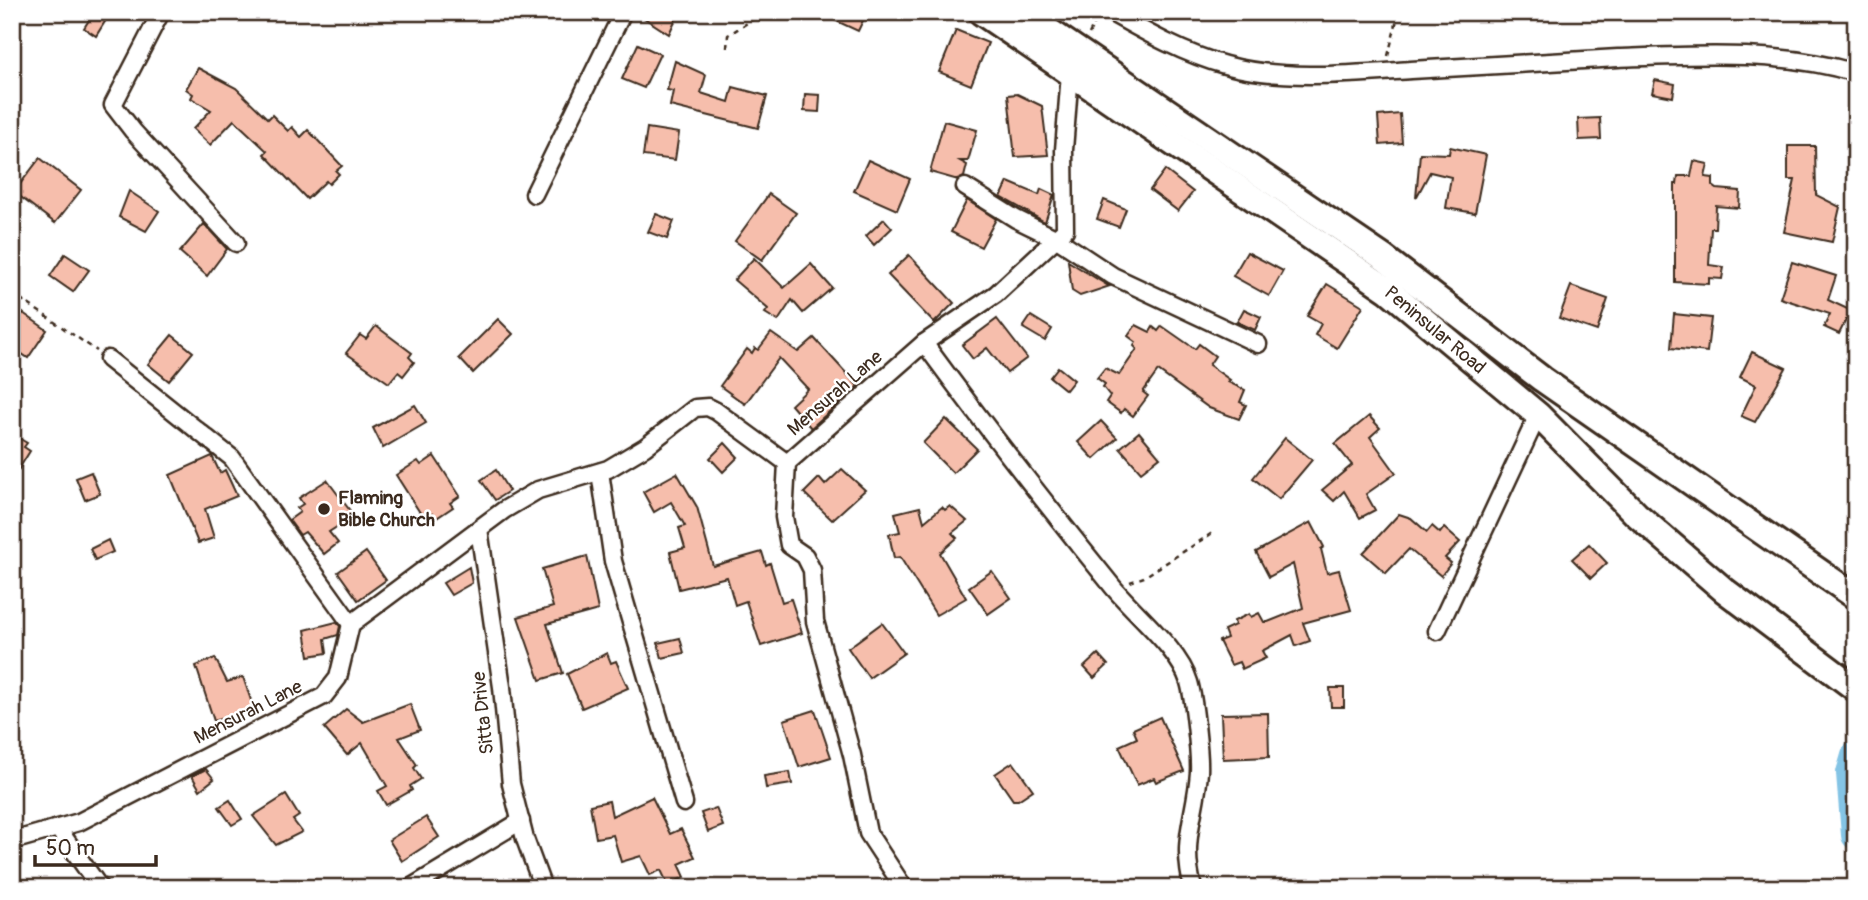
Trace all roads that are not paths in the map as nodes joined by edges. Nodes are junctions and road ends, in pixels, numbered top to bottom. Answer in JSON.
{"nodes":[{"id":1,"x":161,"y":12,"type":"edge"},
{"id":2,"x":623,"y":12,"type":"edge"},
{"id":3,"x":981,"y":12,"type":"edge"},
{"id":4,"x":1021,"y":12,"type":"edge"},
{"id":5,"x":1110,"y":12,"type":"edge"},
{"id":6,"x":1856,"y":73,"type":"edge"},
{"id":7,"x":1070,"y":74,"type":"junction"},
{"id":8,"x":965,"y":187,"type":"dead end"},
{"id":9,"x":534,"y":194,"type":"dead end"},
{"id":10,"x":1057,"y":239,"type":"junction"},
{"id":11,"x":236,"y":243,"type":"dead end"},
{"id":12,"x":924,"y":343,"type":"junction"},
{"id":13,"x":1258,"y":344,"type":"dead end"},
{"id":14,"x":108,"y":359,"type":"road end"},
{"id":15,"x":1538,"y":415,"type":"junction"},
{"id":16,"x":787,"y":463,"type":"junction"},
{"id":17,"x":600,"y":472,"type":"junction"},
{"id":18,"x":479,"y":529,"type":"junction"},
{"id":19,"x":1854,"y":595,"type":"edge"},
{"id":20,"x":351,"y":624,"type":"junction"},
{"id":21,"x":1437,"y":631,"type":"dead end"},
{"id":22,"x":1856,"y":689,"type":"edge"},
{"id":23,"x":684,"y":803,"type":"dead end"},
{"id":24,"x":520,"y":821,"type":"junction"},
{"id":25,"x":59,"y":830,"type":"junction"},
{"id":26,"x":12,"y":841,"type":"edge"},
{"id":27,"x":100,"y":888,"type":"edge"},
{"id":28,"x":411,"y":888,"type":"edge"},
{"id":29,"x":543,"y":888,"type":"edge"},
{"id":30,"x":904,"y":888,"type":"edge"},
{"id":31,"x":1193,"y":888,"type":"edge"}],
"edges":[{"from":1,"to":11,"type":"street"},
{"from":2,"to":9,"type":"street"},
{"from":3,"to":7,"type":"main road","name":"Peninsular Road"},
{"from":4,"to":19,"type":"main road","name":"Peninsular Road"},
{"from":5,"to":6,"type":"street"},
{"from":7,"to":10,"type":"street"},
{"from":7,"to":15,"type":"main road","name":"Peninsular Road"},
{"from":8,"to":10,"type":"street"},
{"from":10,"to":12,"type":"street","name":"Mensurah Lane"},
{"from":10,"to":13,"type":"street"},
{"from":12,"to":16,"type":"street","name":"Mensurah Lane"},
{"from":12,"to":31,"type":"street"},
{"from":14,"to":20,"type":"street"},
{"from":15,"to":21,"type":"street"},
{"from":15,"to":22,"type":"main road","name":"Peninsular Road"},
{"from":16,"to":17,"type":"street","name":"Mensurah Lane"},
{"from":16,"to":30,"type":"street"},
{"from":17,"to":18,"type":"street","name":"Mensurah Lane"},
{"from":17,"to":23,"type":"street"},
{"from":18,"to":20,"type":"street","name":"Mensurah Lane"},
{"from":18,"to":24,"type":"street","name":"Sitta Drive"},
{"from":20,"to":25,"type":"street","name":"Mensurah Lane"},
{"from":24,"to":28,"type":"street"},
{"from":24,"to":29,"type":"street","name":"Sitta Drive"},
{"from":25,"to":26,"type":"street","name":"Mensurah Lane"},
{"from":25,"to":27,"type":"street"}]}
